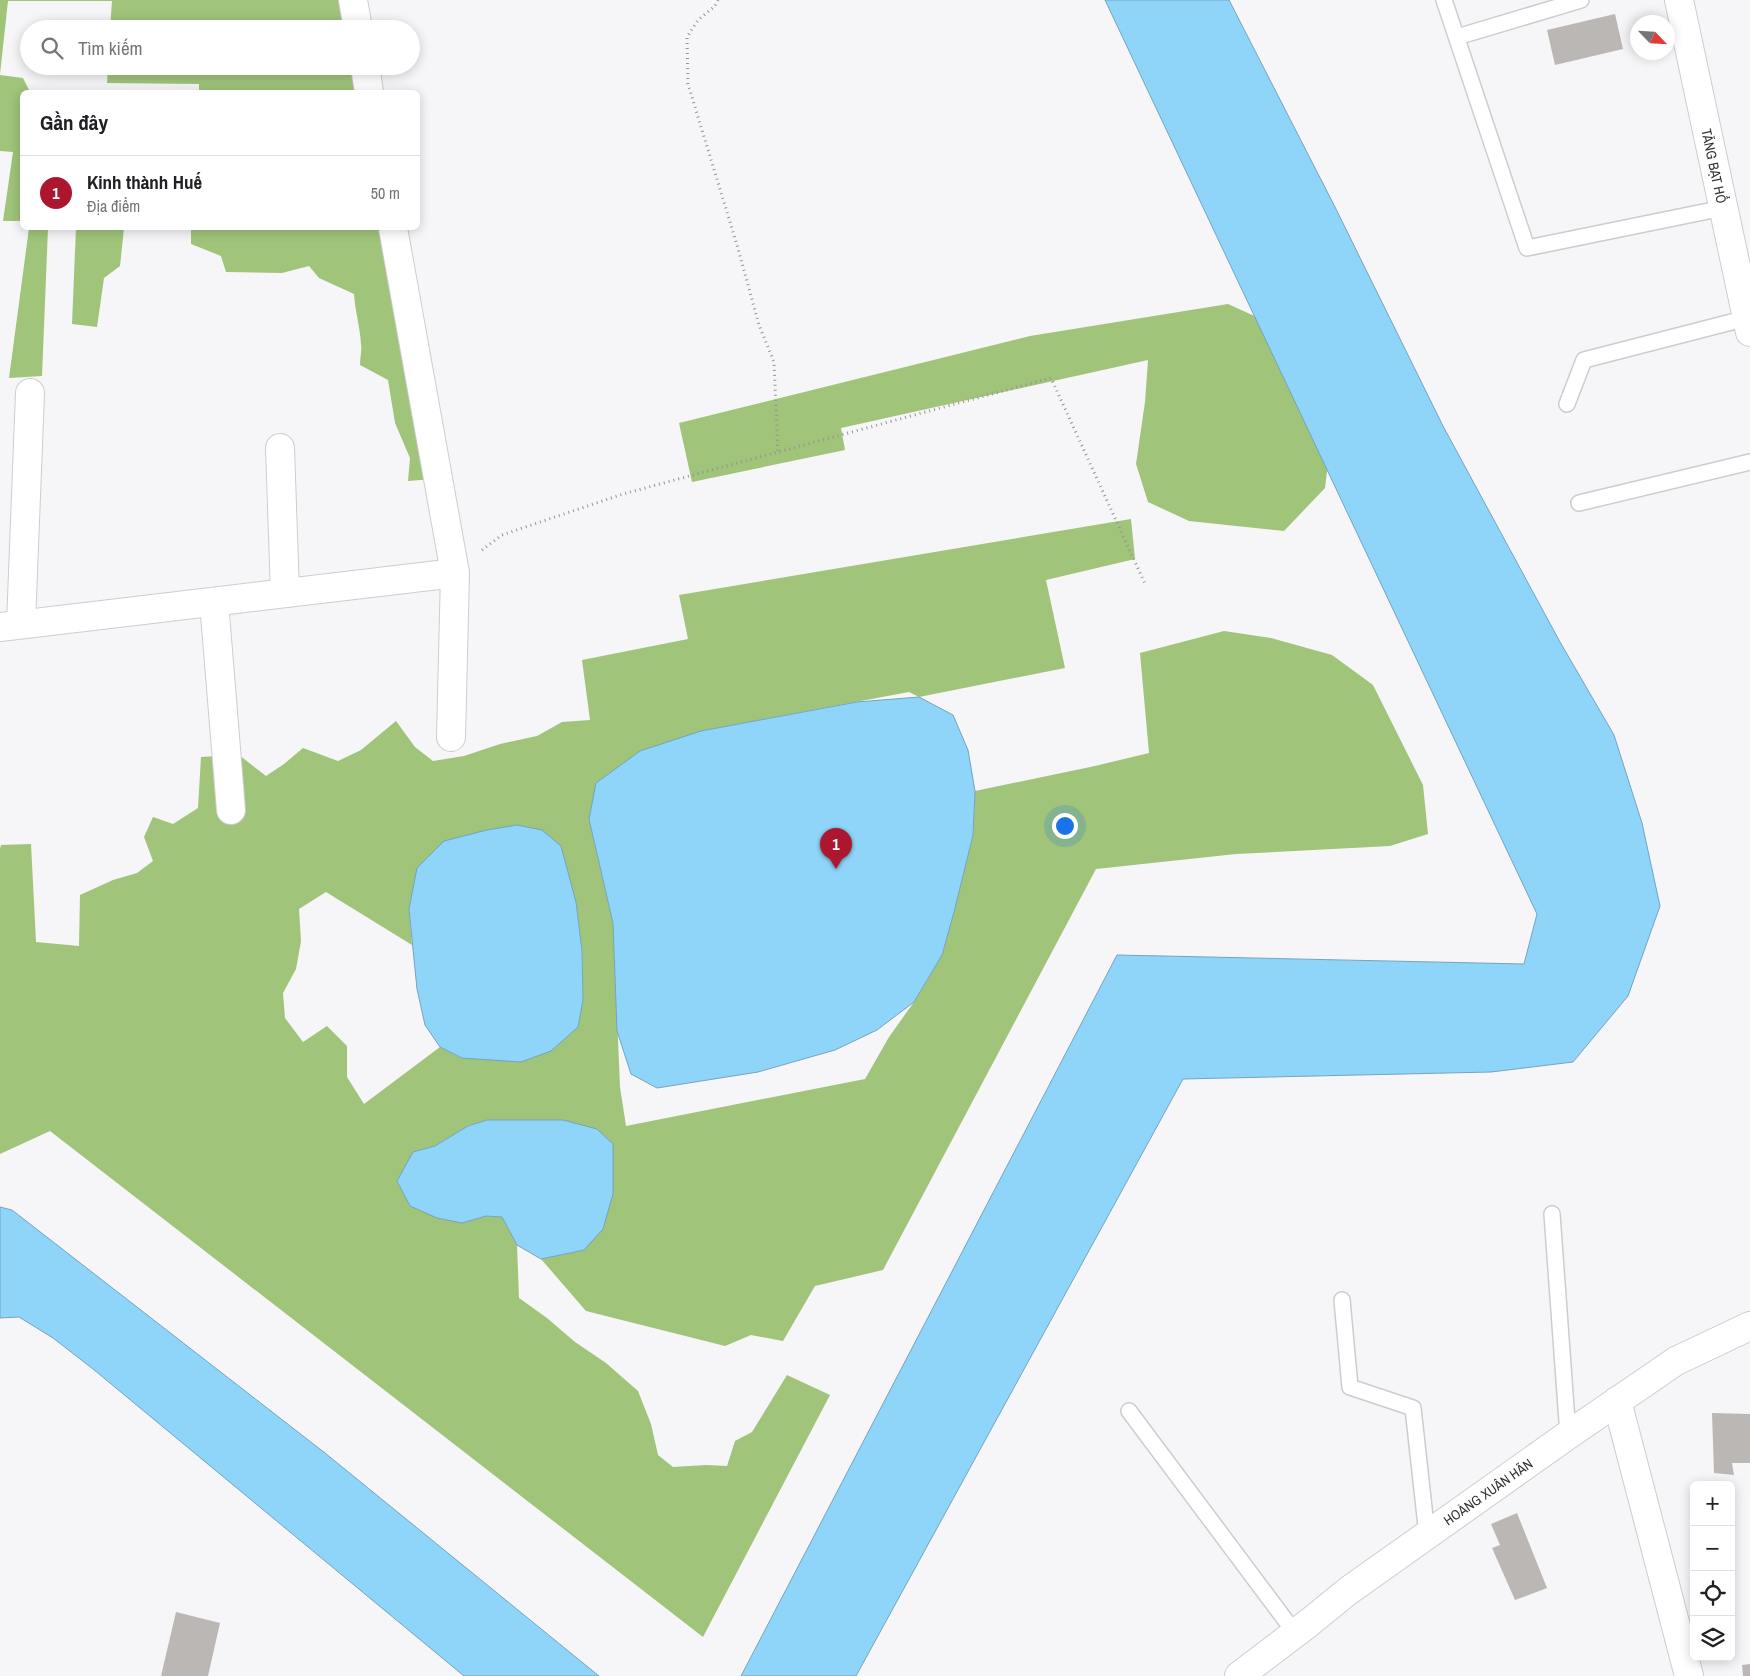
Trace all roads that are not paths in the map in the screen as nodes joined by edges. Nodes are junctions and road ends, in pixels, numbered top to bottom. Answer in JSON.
{"nodes":[{"id":1,"x":353,"y":0,"type":"edge"},
{"id":2,"x":1444,"y":0,"type":"edge"},
{"id":3,"x":1581,"y":0,"type":"edge"},
{"id":4,"x":1679,"y":0,"type":"edge"},
{"id":5,"x":356,"y":20,"type":"edge"},
{"id":6,"x":1457,"y":37,"type":"junction"},
{"id":7,"x":366,"y":75,"type":"edge"},
{"id":8,"x":369,"y":90,"type":"edge"},
{"id":9,"x":1723,"y":208,"type":"junction"},
{"id":10,"x":393,"y":230,"type":"edge"},
{"id":11,"x":1749,"y":325,"type":"edge"},
{"id":12,"x":30,"y":393,"type":"dead end"},
{"id":13,"x":1567,"y":404,"type":"dead end"},
{"id":14,"x":280,"y":448,"type":"dead end"},
{"id":15,"x":1750,"y":462,"type":"edge"},
{"id":16,"x":1579,"y":503,"type":"dead end"},
{"id":17,"x":454,"y":572,"type":"junction"},
{"id":18,"x":285,"y":593,"type":"junction"},
{"id":19,"x":214,"y":602,"type":"junction"},
{"id":20,"x":10,"y":626,"type":"edge"},
{"id":21,"x":451,"y":737,"type":"dead end"},
{"id":22,"x":231,"y":810,"type":"dead end"},
{"id":23,"x":1552,"y":1214,"type":"dead end"},
{"id":24,"x":1342,"y":1300,"type":"dead end"},
{"id":25,"x":1750,"y":1326,"type":"edge"},
{"id":26,"x":1617,"y":1401,"type":"junction"},
{"id":27,"x":1129,"y":1411,"type":"dead end"},
{"id":28,"x":1568,"y":1435,"type":"junction"},
{"id":29,"x":1427,"y":1535,"type":"junction"},
{"id":30,"x":1296,"y":1633,"type":"junction"},
{"id":31,"x":1239,"y":1676,"type":"edge"},
{"id":32,"x":1689,"y":1676,"type":"edge"}],
"edges":[{"from":1,"to":5,"type":"street"},
{"from":2,"to":6,"type":"lane"},
{"from":3,"to":6,"type":"lane"},
{"from":4,"to":9,"type":"street","name":"TĂNG BẠT HỔ"},
{"from":6,"to":9,"type":"lane"},
{"from":7,"to":8,"type":"street"},
{"from":9,"to":11,"type":"street","name":"TĂNG BẠT HỔ"},
{"from":10,"to":17,"type":"street"},
{"from":11,"to":13,"type":"lane"},
{"from":12,"to":20,"type":"street"},
{"from":14,"to":18,"type":"street"},
{"from":15,"to":16,"type":"lane"},
{"from":17,"to":18,"type":"street"},
{"from":17,"to":21,"type":"street"},
{"from":18,"to":19,"type":"street"},
{"from":19,"to":20,"type":"street"},
{"from":19,"to":22,"type":"street"},
{"from":23,"to":28,"type":"lane"},
{"from":24,"to":29,"type":"lane"},
{"from":25,"to":26,"type":"street","name":"HOÀNG XUÂN HÃN"},
{"from":26,"to":28,"type":"street","name":"HOÀNG XUÂN HÃN"},
{"from":26,"to":32,"type":"street"},
{"from":27,"to":30,"type":"lane"},
{"from":28,"to":29,"type":"street","name":"HOÀNG XUÂN HÃN"},
{"from":29,"to":30,"type":"street","name":"HOÀNG XUÂN HÃN"},
{"from":30,"to":31,"type":"street","name":"HOÀNG XUÂN HÃN"}]}
